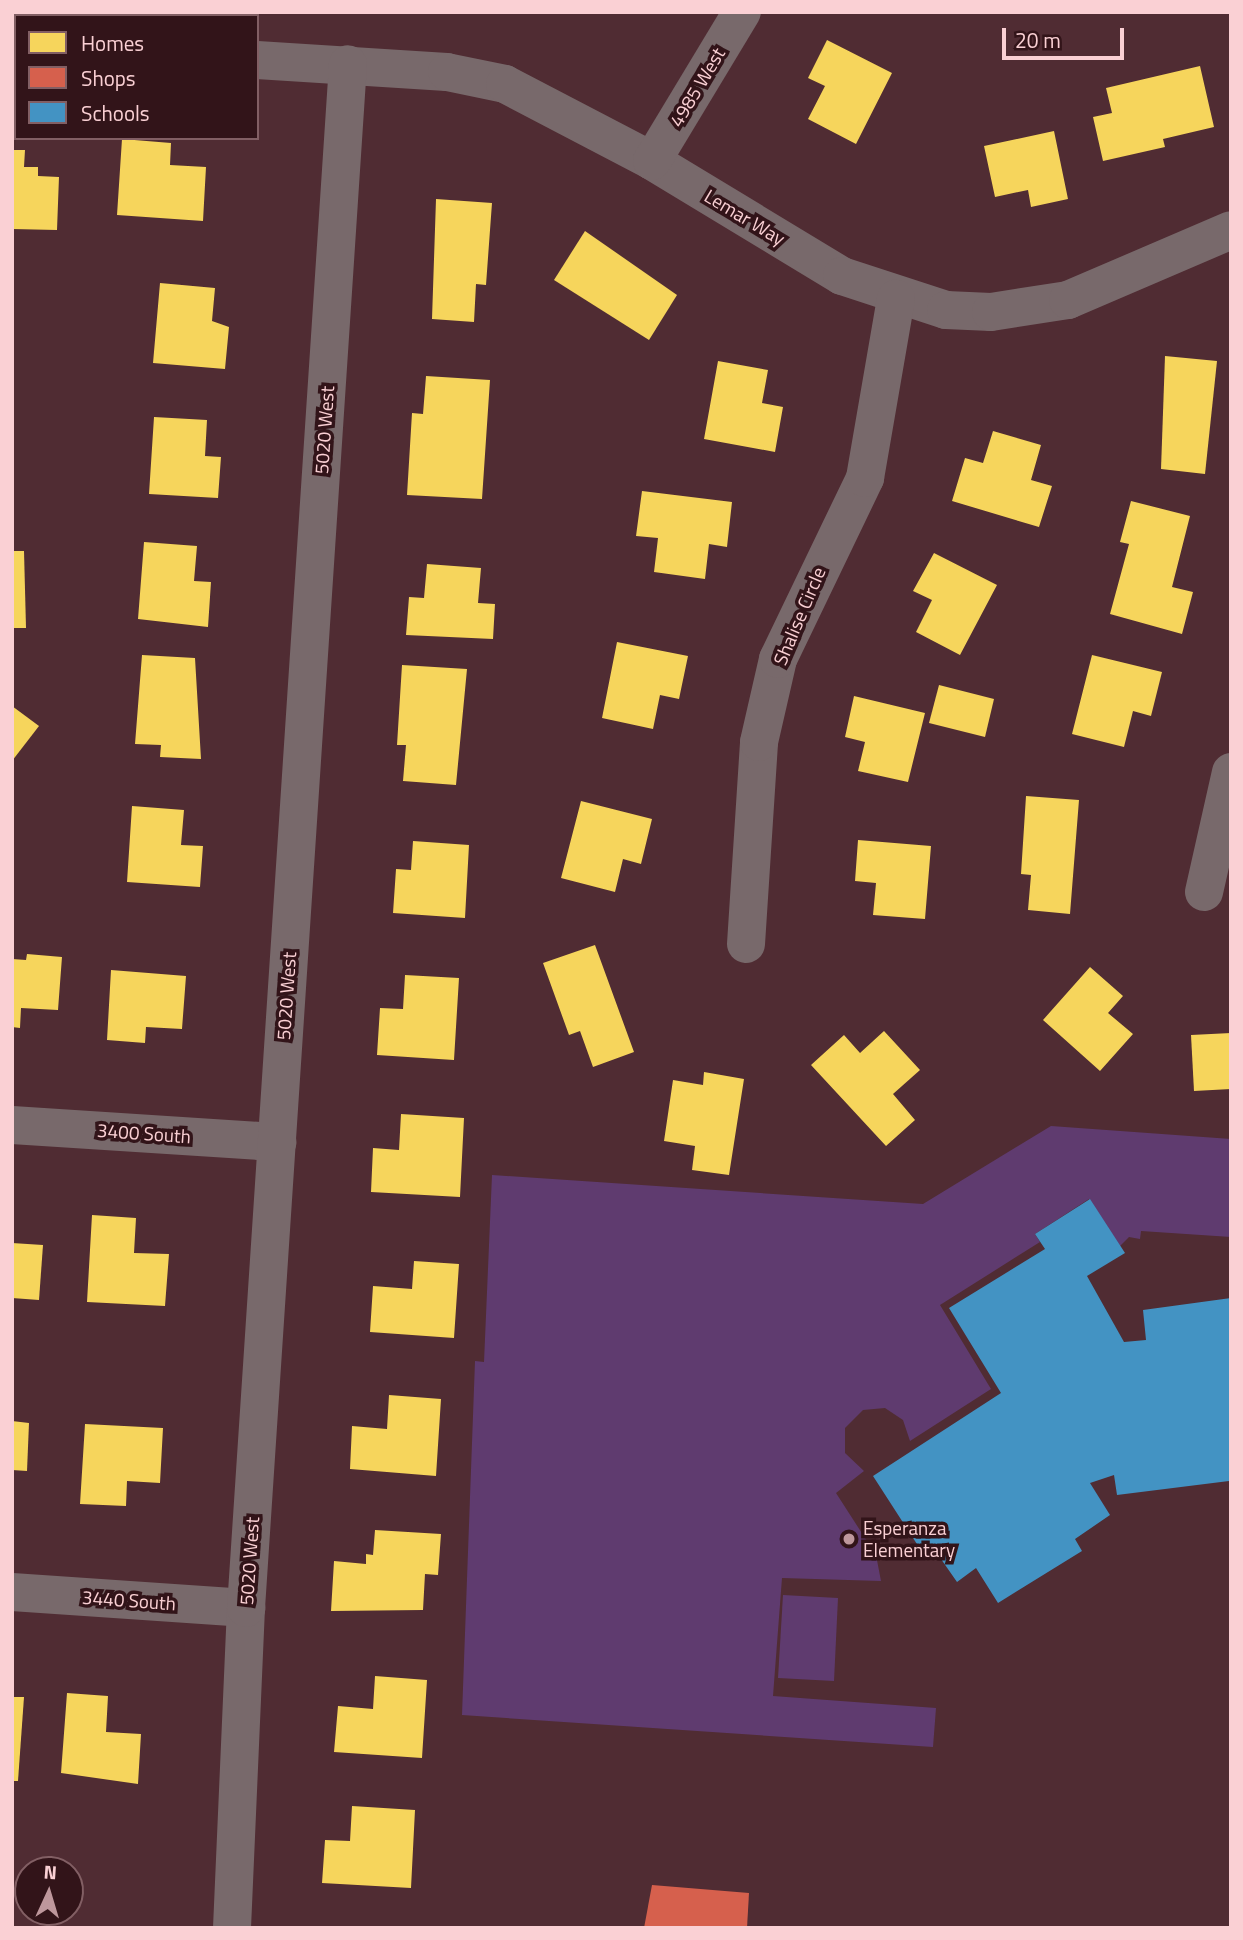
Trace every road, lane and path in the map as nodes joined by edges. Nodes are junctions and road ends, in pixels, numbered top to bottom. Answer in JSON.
{"nodes":[{"id":1,"x":742,"y":12,"type":"edge"},
{"id":2,"x":259,"y":60,"type":"edge"},
{"id":3,"x":348,"y":64,"type":"junction"},
{"id":4,"x":652,"y":161,"type":"junction"},
{"id":5,"x":1231,"y":230,"type":"edge"},
{"id":6,"x":896,"y":299,"type":"junction"},
{"id":7,"x":1231,"y":772,"type":"edge"},
{"id":8,"x":1204,"y":892,"type":"dead end"},
{"id":9,"x":746,"y":944,"type":"dead end"},
{"id":10,"x":12,"y":1125,"type":"edge"},
{"id":11,"x":277,"y":1142,"type":"junction"},
{"id":12,"x":12,"y":1592,"type":"edge"},
{"id":13,"x":246,"y":1608,"type":"junction"},
{"id":14,"x":232,"y":1928,"type":"edge"}],
"edges":[{"from":1,"to":4,"type":"street","name":"4985 West"},
{"from":2,"to":3,"type":"street","name":"Lemar Way"},
{"from":3,"to":4,"type":"street","name":"Lemar Way"},
{"from":3,"to":11,"type":"street","name":"5020 West"},
{"from":4,"to":6,"type":"street","name":"Lemar Way"},
{"from":5,"to":6,"type":"street","name":"Lemar Way"},
{"from":6,"to":9,"type":"street","name":"Shalise Circle"},
{"from":7,"to":8,"type":"street"},
{"from":10,"to":11,"type":"street","name":"3400 South"},
{"from":11,"to":13,"type":"street","name":"5020 West"},
{"from":12,"to":13,"type":"street","name":"3440 South"},
{"from":13,"to":14,"type":"street","name":"5020 West"}]}
